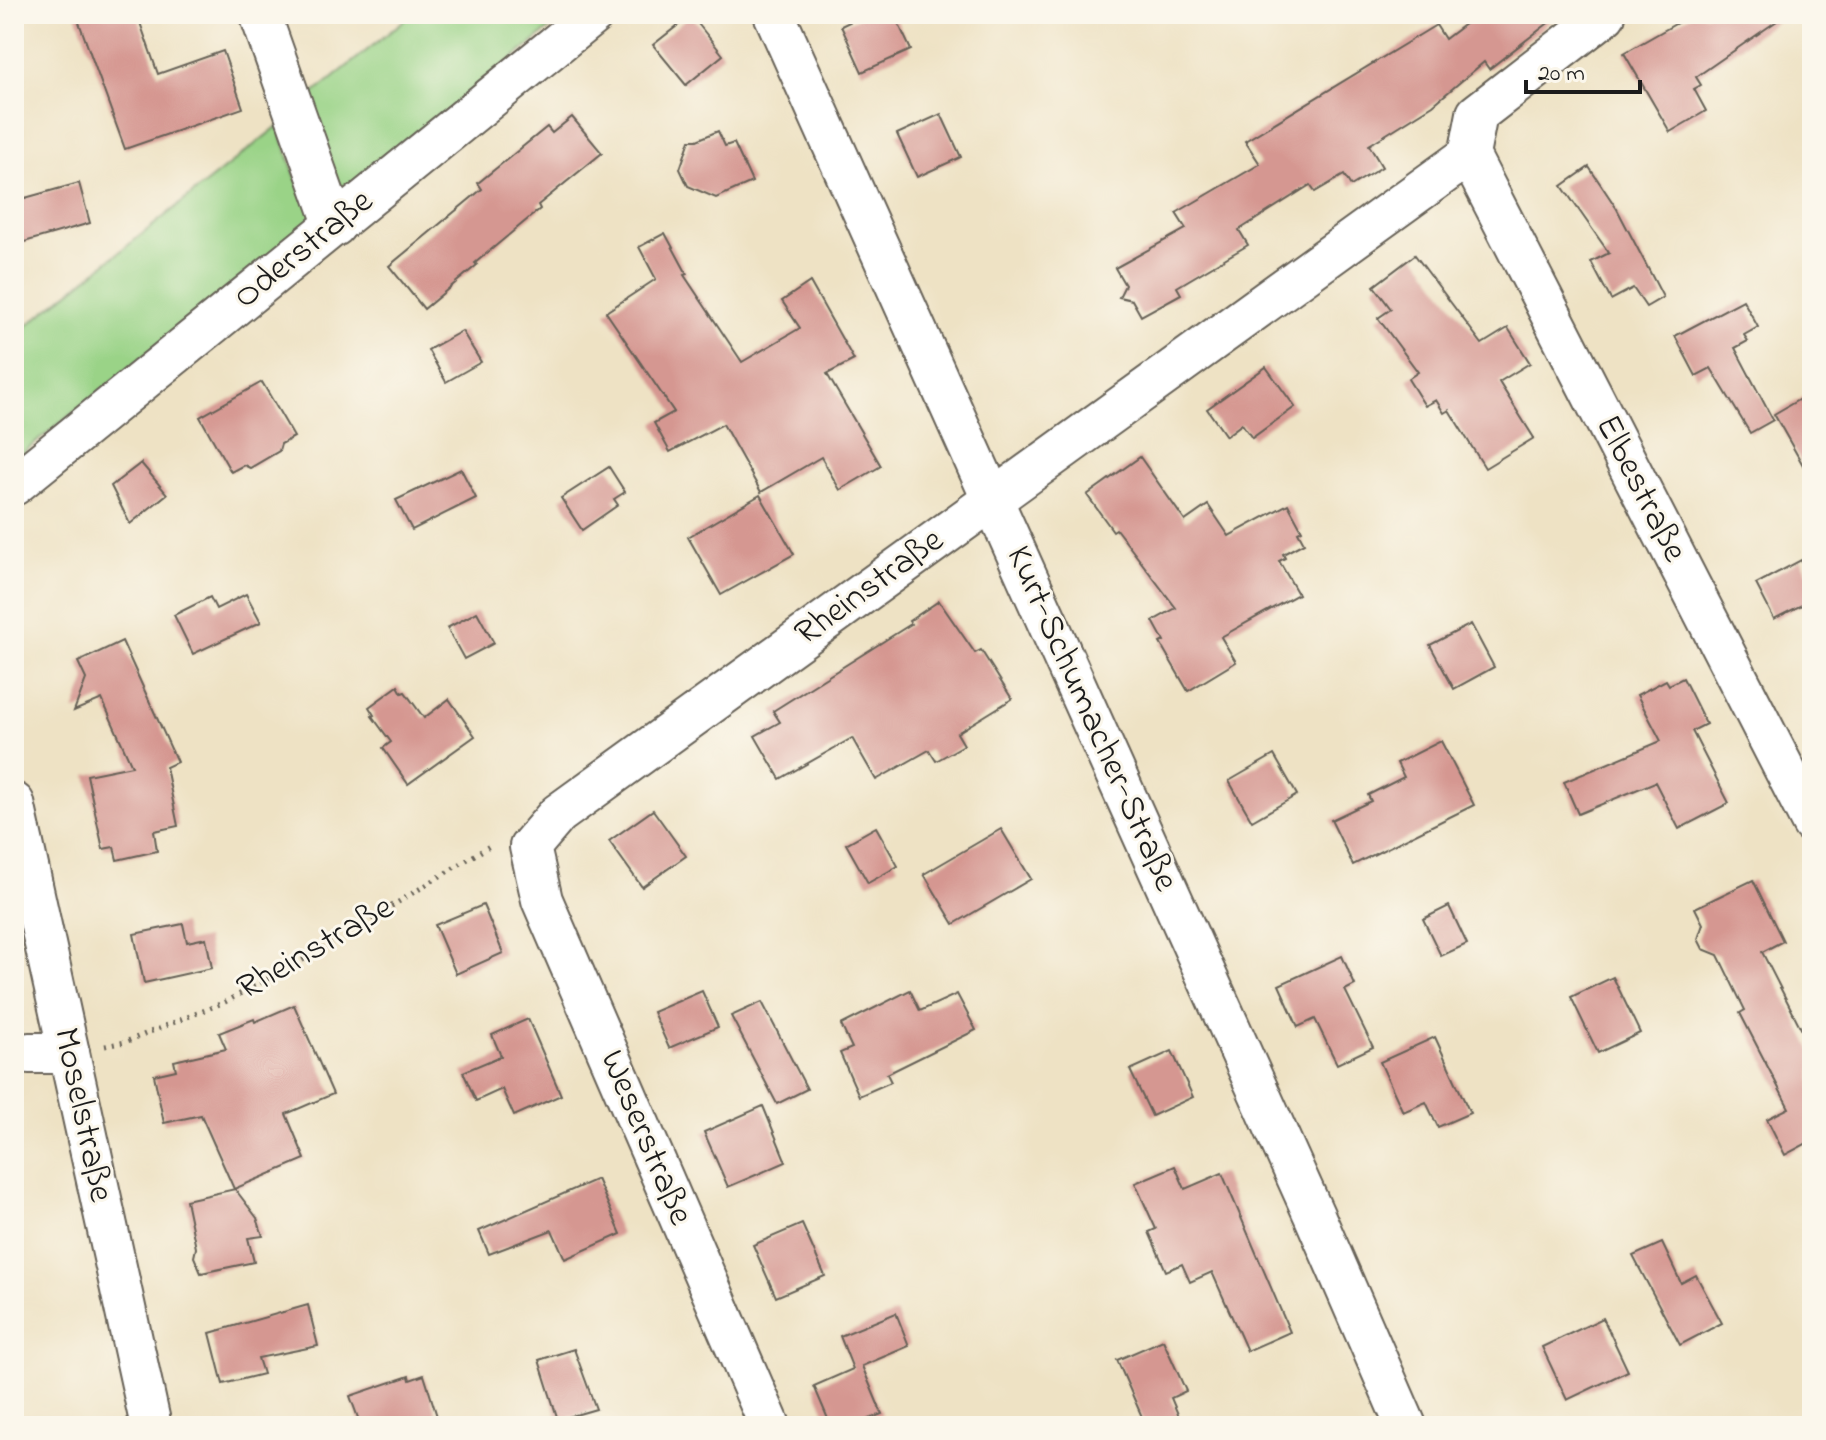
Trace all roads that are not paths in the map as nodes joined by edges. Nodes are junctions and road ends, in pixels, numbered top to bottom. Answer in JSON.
{"nodes":[{"id":1,"x":260,"y":14,"type":"edge"},
{"id":2,"x":594,"y":14,"type":"edge"},
{"id":3,"x":774,"y":14,"type":"edge"},
{"id":4,"x":1605,"y":15,"type":"edge"},
{"id":5,"x":1469,"y":155,"type":"junction"},
{"id":6,"x":335,"y":226,"type":"junction"},
{"id":7,"x":14,"y":485,"type":"edge"},
{"id":8,"x":992,"y":499,"type":"junction"},
{"id":9,"x":14,"y":803,"type":"edge"},
{"id":10,"x":1812,"y":823,"type":"edge"},
{"id":11,"x":530,"y":847,"type":"joint"},
{"id":12,"x":29,"y":1053,"type":"dead end"},
{"id":13,"x":69,"y":1053,"type":"junction"},
{"id":14,"x":151,"y":1426,"type":"edge"},
{"id":15,"x":770,"y":1426,"type":"edge"},
{"id":16,"x":1406,"y":1426,"type":"edge"}],
"edges":[{"from":1,"to":6,"type":"street"},
{"from":2,"to":6,"type":"street","name":"Oderstraße"},
{"from":3,"to":8,"type":"street","name":"Kurt-Schumacher-Straße"},
{"from":4,"to":5,"type":"street"},
{"from":5,"to":8,"type":"street","name":"Rheinstraße"},
{"from":5,"to":10,"type":"street","name":"Elbestraße"},
{"from":6,"to":7,"type":"street","name":"Oderstraße"},
{"from":8,"to":11,"type":"street","name":"Rheinstraße"},
{"from":8,"to":16,"type":"street","name":"Kurt-Schumacher-Straße"},
{"from":9,"to":13,"type":"street","name":"Moselstraße"},
{"from":11,"to":15,"type":"street","name":"Weserstraße"},
{"from":12,"to":13,"type":"street"},
{"from":13,"to":14,"type":"street","name":"Moselstraße"}]}
